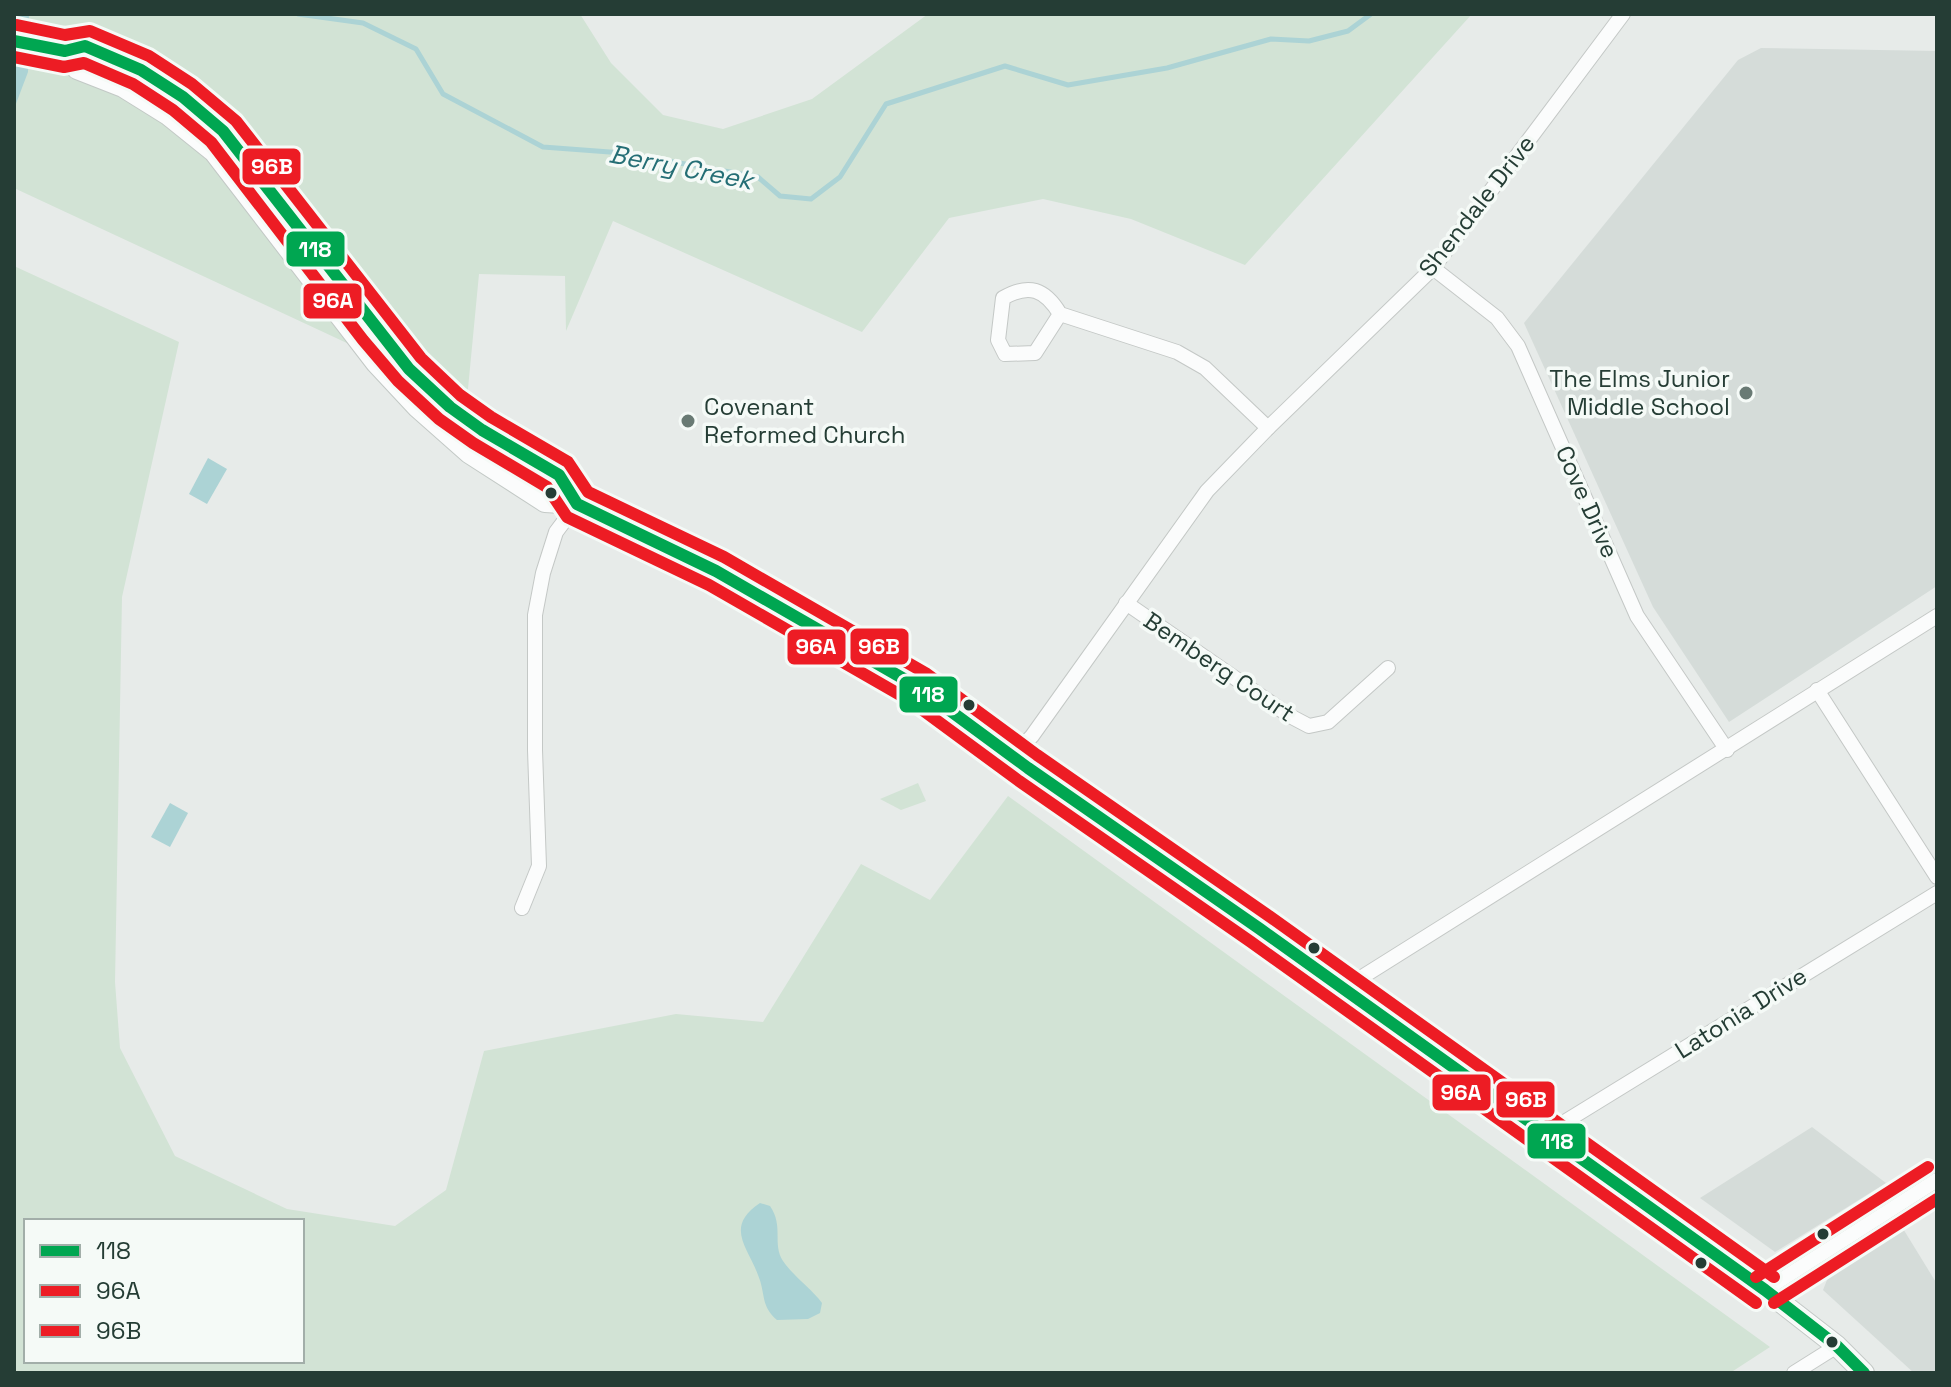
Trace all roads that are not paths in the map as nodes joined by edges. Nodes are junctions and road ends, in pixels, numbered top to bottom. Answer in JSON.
{"nodes":[{"id":1,"x":1623,"y":14,"type":"edge"},
{"id":2,"x":14,"y":41,"type":"edge"},
{"id":3,"x":65,"y":51,"type":"junction"},
{"id":4,"x":1433,"y":268,"type":"junction"},
{"id":5,"x":1060,"y":314,"type":"junction"},
{"id":6,"x":1268,"y":428,"type":"junction"},
{"id":7,"x":577,"y":504,"type":"junction"},
{"id":8,"x":1126,"y":603,"type":"junction"},
{"id":9,"x":1937,"y":616,"type":"edge"},
{"id":10,"x":1388,"y":668,"type":"dead end"},
{"id":11,"x":1817,"y":690,"type":"junction"},
{"id":12,"x":1727,"y":750,"type":"junction"},
{"id":13,"x":1013,"y":756,"type":"junction"},
{"id":14,"x":1937,"y":877,"type":"edge"},
{"id":15,"x":1937,"y":893,"type":"edge"},
{"id":16,"x":522,"y":908,"type":"dead end"},
{"id":17,"x":1343,"y":989,"type":"junction"},
{"id":18,"x":1545,"y":1134,"type":"junction"},
{"id":19,"x":1937,"y":1180,"type":"edge"},
{"id":20,"x":1765,"y":1290,"type":"junction"},
{"id":21,"x":1837,"y":1346,"type":"junction"},
{"id":22,"x":1794,"y":1373,"type":"edge"},
{"id":23,"x":1864,"y":1373,"type":"edge"}],
"edges":[{"from":1,"to":4,"type":"street","name":"Shendale Drive"},
{"from":2,"to":3,"type":"main road"},
{"from":3,"to":7,"type":"main road"},
{"from":3,"to":7,"type":"main road"},
{"from":4,"to":6,"type":"street","name":"Shendale Drive"},
{"from":4,"to":12,"type":"street","name":"Cove Drive"},
{"from":5,"to":5,"type":"street"},
{"from":5,"to":6,"type":"street"},
{"from":6,"to":8,"type":"street","name":"Shendale Drive"},
{"from":7,"to":13,"type":"main road"},
{"from":7,"to":16,"type":"street"},
{"from":8,"to":10,"type":"street","name":"Bemberg Court"},
{"from":8,"to":13,"type":"street","name":"Shendale Drive"},
{"from":9,"to":11,"type":"street"},
{"from":11,"to":12,"type":"street"},
{"from":11,"to":14,"type":"street"},
{"from":12,"to":17,"type":"street"},
{"from":13,"to":17,"type":"main road"},
{"from":15,"to":18,"type":"street","name":"Latonia Drive"},
{"from":17,"to":18,"type":"main road"},
{"from":18,"to":20,"type":"main road"},
{"from":19,"to":20,"type":"street"},
{"from":20,"to":21,"type":"main road"},
{"from":21,"to":22,"type":"street"},
{"from":21,"to":23,"type":"main road"}]}
